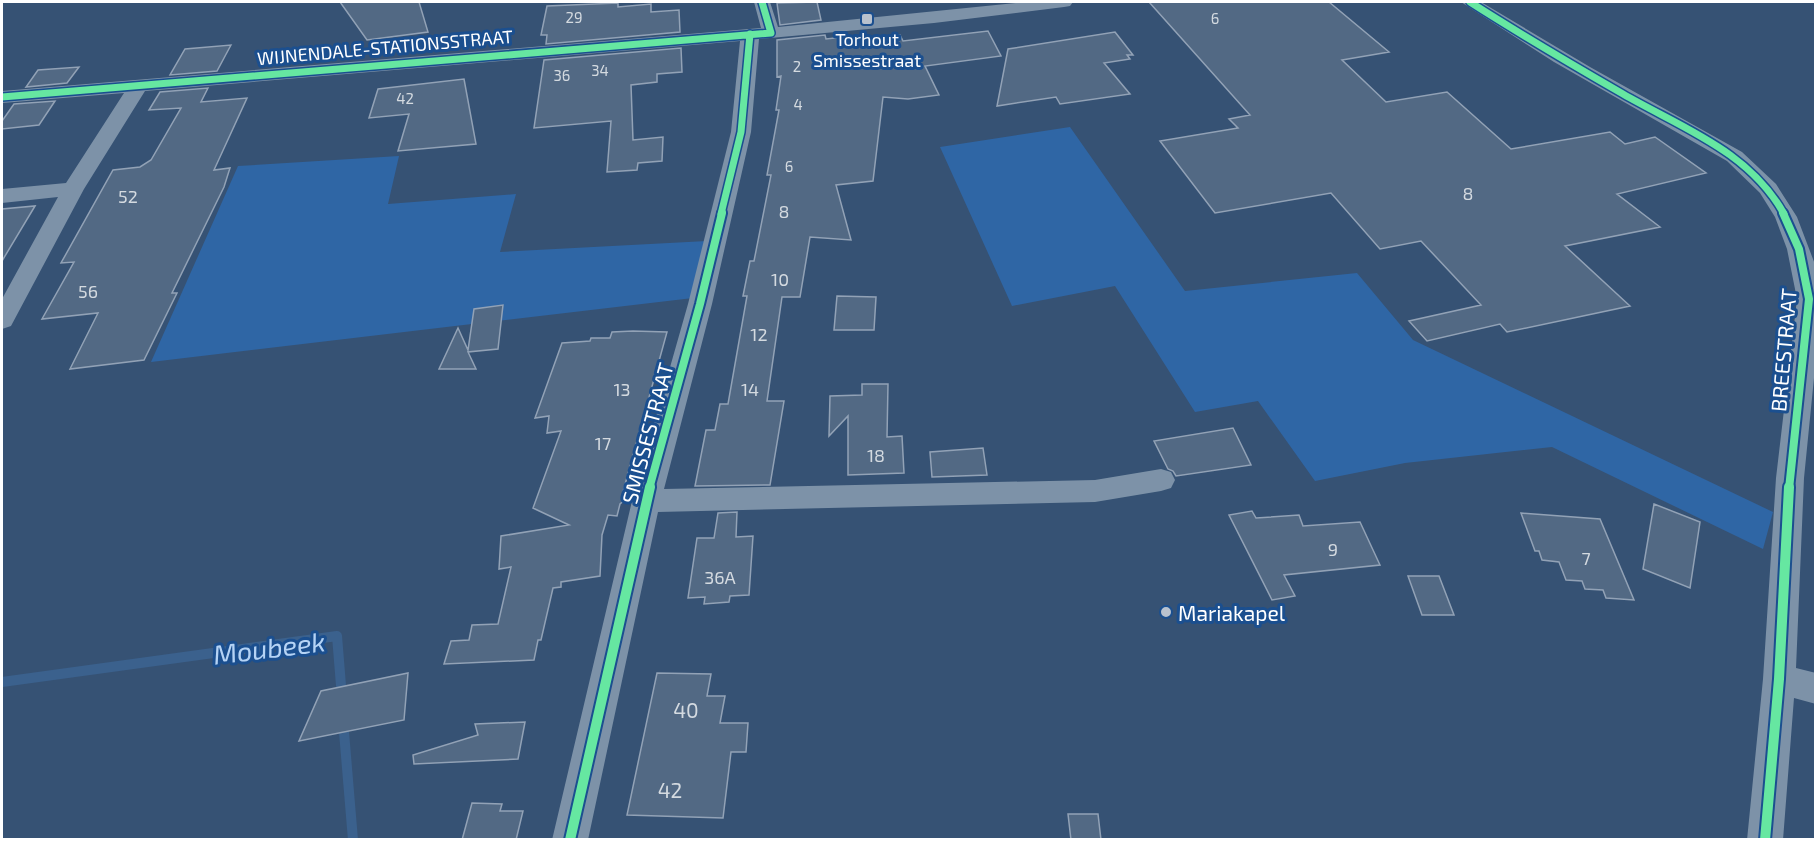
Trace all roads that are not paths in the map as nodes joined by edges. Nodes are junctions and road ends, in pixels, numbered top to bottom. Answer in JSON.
{"nodes":[{"id":1,"x":762,"y":2,"type":"edge"},
{"id":2,"x":1064,"y":2,"type":"edge"},
{"id":3,"x":1470,"y":2,"type":"edge"},
{"id":4,"x":760,"y":34,"type":"junction"},
{"id":5,"x":139,"y":85,"type":"junction"},
{"id":6,"x":2,"y":97,"type":"edge"},
{"id":7,"x":73,"y":189,"type":"junction"},
{"id":8,"x":2,"y":196,"type":"edge"},
{"id":9,"x":2,"y":320,"type":"edge"},
{"id":10,"x":1161,"y":480,"type":"dead end"},
{"id":11,"x":646,"y":501,"type":"junction"},
{"id":12,"x":1779,"y":679,"type":"junction"},
{"id":13,"x":1815,"y":690,"type":"edge"},
{"id":14,"x":570,"y":840,"type":"edge"},
{"id":15,"x":1765,"y":840,"type":"edge"}],
"edges":[{"from":1,"to":4,"type":"street"},
{"from":2,"to":4,"type":"street","name":"WIJNENDALE-STATIONSSTRAAT"},
{"from":3,"to":12,"type":"street","name":"BREESTRAAT"},
{"from":4,"to":5,"type":"street","name":"WIJNENDALE-STATIONSSTRAAT"},
{"from":4,"to":11,"type":"street","name":"SMISSESTRAAT"},
{"from":5,"to":6,"type":"street","name":"WIJNENDALE-STATIONSSTRAAT"},
{"from":5,"to":7,"type":"street"},
{"from":7,"to":8,"type":"street"},
{"from":7,"to":9,"type":"street"},
{"from":10,"to":11,"type":"street","name":"SMISSESTRAAT"},
{"from":11,"to":14,"type":"street","name":"SMISSESTRAAT"},
{"from":12,"to":13,"type":"street"},
{"from":12,"to":15,"type":"street","name":"BREESTRAAT"}]}
